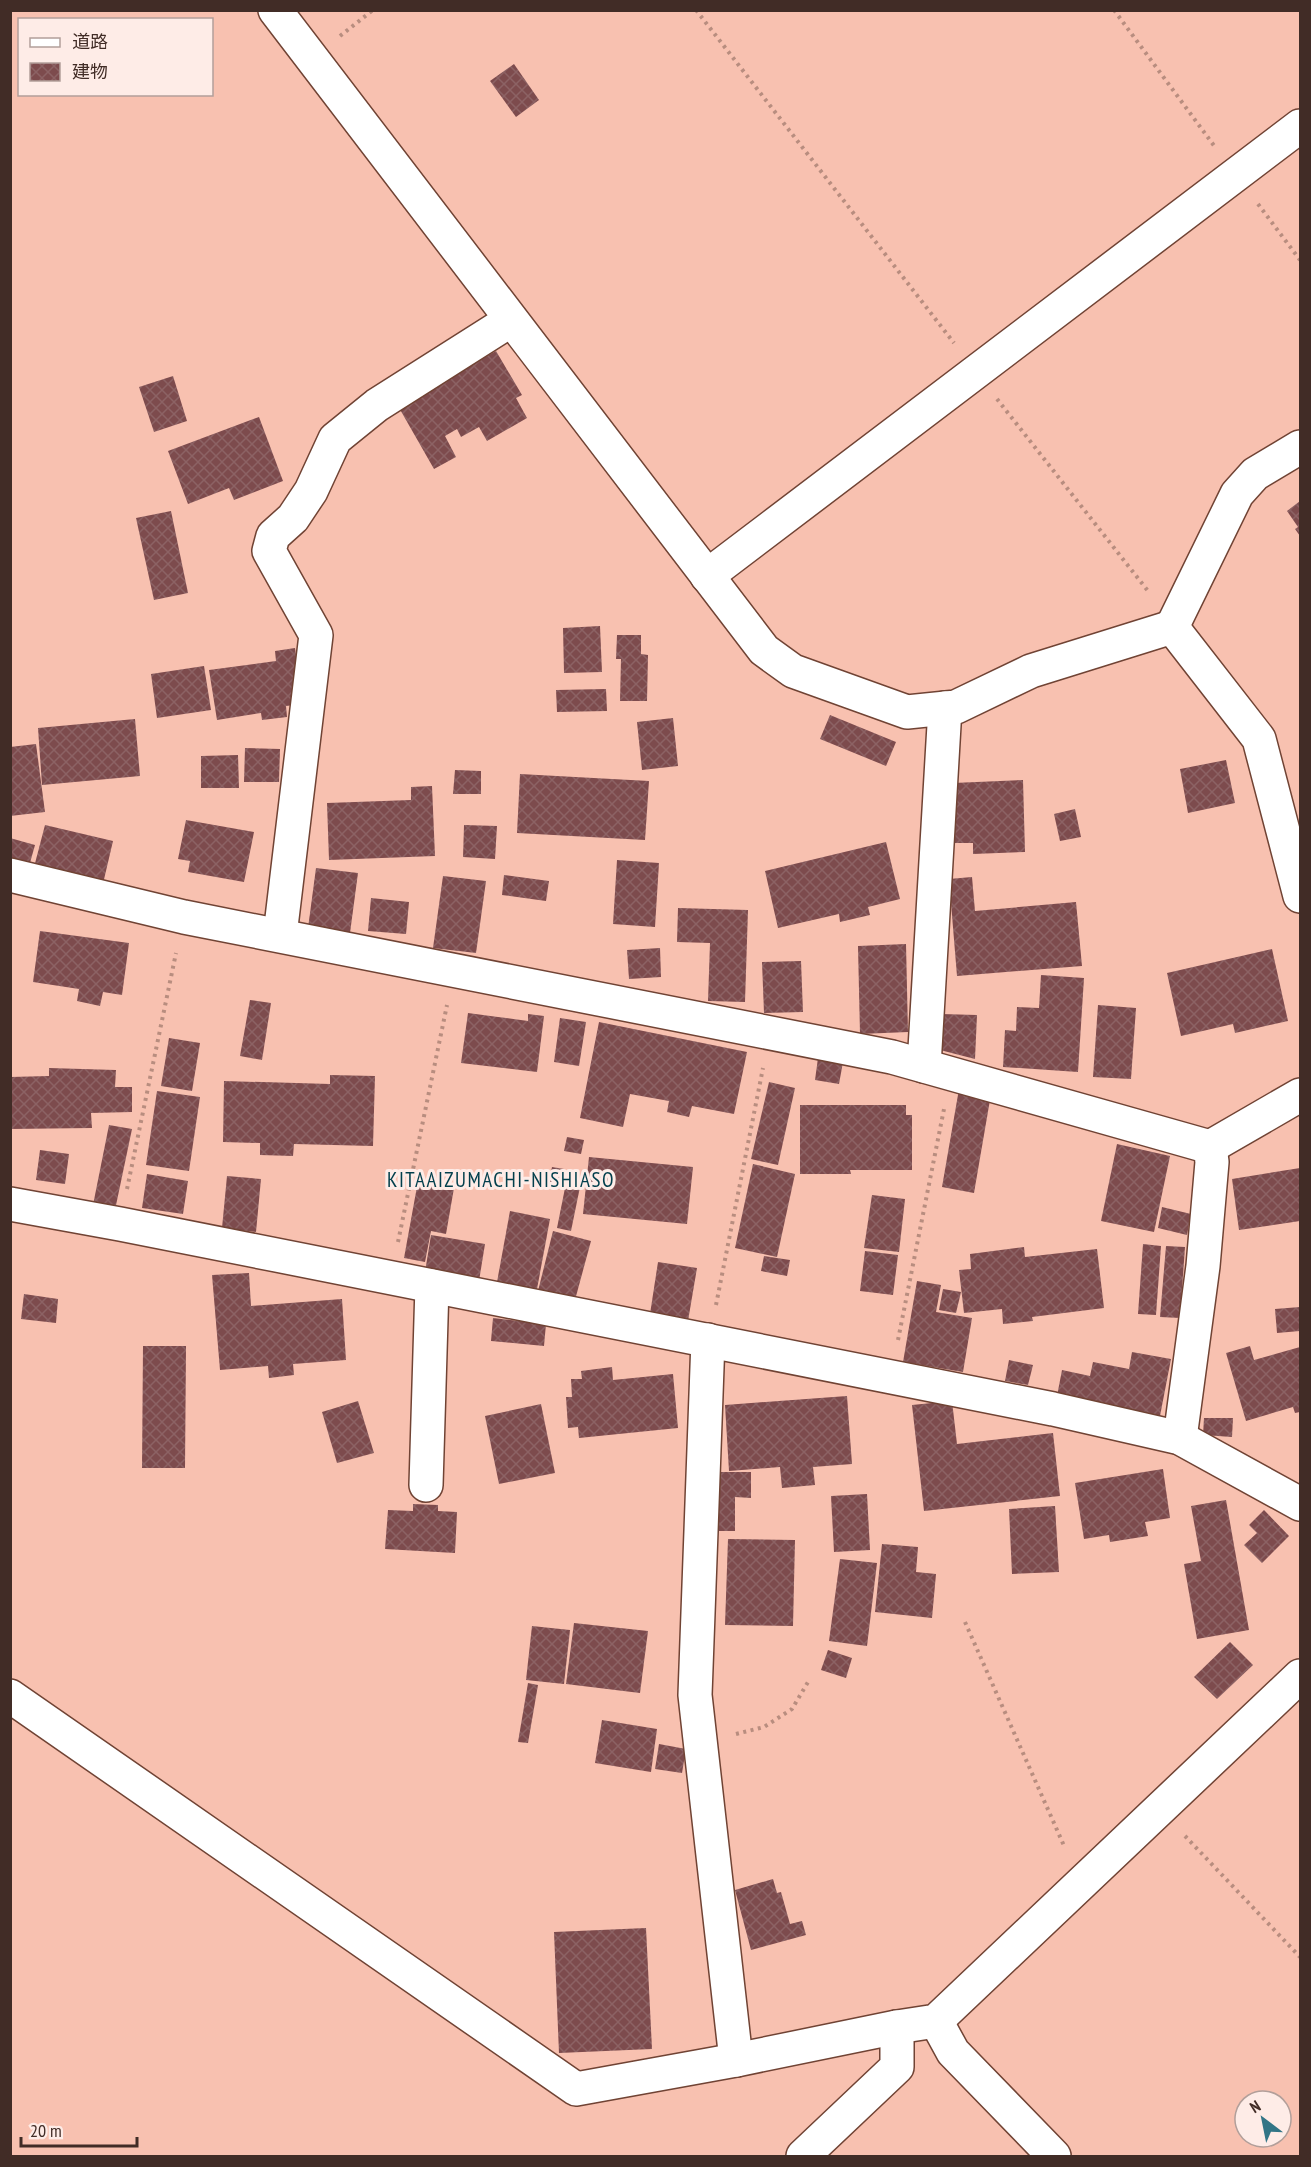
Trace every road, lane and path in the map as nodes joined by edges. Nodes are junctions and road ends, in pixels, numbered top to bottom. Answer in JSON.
{"nodes":[{"id":1,"x":275,"y":10,"type":"edge"},
{"id":2,"x":696,"y":10,"type":"edge"},
{"id":3,"x":1114,"y":10,"type":"edge"},
{"id":4,"x":1300,"y":126,"type":"edge"},
{"id":5,"x":1236,"y":175,"type":"junction"},
{"id":6,"x":1300,"y":260,"type":"edge"},
{"id":7,"x":511,"y":320,"type":"junction"},
{"id":8,"x":976,"y":372,"type":"junction"},
{"id":9,"x":1300,"y":447,"type":"edge"},
{"id":10,"x":707,"y":576,"type":"junction"},
{"id":11,"x":1172,"y":627,"type":"junction"},
{"id":12,"x":945,"y":708,"type":"junction"},
{"id":13,"x":10,"y":875,"type":"edge"},
{"id":14,"x":1300,"y":896,"type":"edge"},
{"id":15,"x":184,"y":916,"type":"junction"},
{"id":16,"x":280,"y":935,"type":"junction"},
{"id":17,"x":455,"y":970,"type":"junction"},
{"id":18,"x":770,"y":1032,"type":"junction"},
{"id":19,"x":938,"y":1070,"type":"junction"},
{"id":20,"x":1300,"y":1095,"type":"edge"},
{"id":21,"x":1210,"y":1147,"type":"junction"},
{"id":22,"x":10,"y":1204,"type":"edge"},
{"id":23,"x":120,"y":1224,"type":"junction"},
{"id":24,"x":390,"y":1278,"type":"junction"},
{"id":25,"x":432,"y":1286,"type":"junction"},
{"id":26,"x":708,"y":1340,"type":"junction"},
{"id":27,"x":891,"y":1377,"type":"junction"},
{"id":28,"x":1180,"y":1437,"type":"junction"},
{"id":29,"x":426,"y":1485,"type":"dead end"},
{"id":30,"x":1300,"y":1504,"type":"edge"},
{"id":31,"x":965,"y":1622,"type":"dead end"},
{"id":32,"x":1300,"y":1676,"type":"edge"},
{"id":33,"x":808,"y":1682,"type":"dead end"},
{"id":34,"x":10,"y":1696,"type":"edge"},
{"id":35,"x":700,"y":1742,"type":"junction"},
{"id":36,"x":1160,"y":1809,"type":"junction"},
{"id":37,"x":1081,"y":1884,"type":"junction"},
{"id":38,"x":1300,"y":1957,"type":"edge"},
{"id":39,"x":936,"y":2021,"type":"junction"},
{"id":40,"x":897,"y":2027,"type":"junction"},
{"id":41,"x":736,"y":2060,"type":"junction"},
{"id":42,"x":803,"y":2157,"type":"edge"},
{"id":43,"x":1054,"y":2157,"type":"edge"}],
"edges":[{"from":1,"to":7,"type":"street"},
{"from":2,"to":8,"type":"path"},
{"from":3,"to":5,"type":"path"},
{"from":4,"to":5,"type":"street"},
{"from":5,"to":6,"type":"path"},
{"from":5,"to":8,"type":"street"},
{"from":7,"to":10,"type":"street"},
{"from":7,"to":16,"type":"street"},
{"from":8,"to":10,"type":"street"},
{"from":8,"to":11,"type":"path"},
{"from":9,"to":11,"type":"street"},
{"from":10,"to":12,"type":"street"},
{"from":11,"to":12,"type":"street"},
{"from":11,"to":14,"type":"street"},
{"from":12,"to":19,"type":"street"},
{"from":13,"to":15,"type":"street"},
{"from":15,"to":16,"type":"street"},
{"from":15,"to":23,"type":"path"},
{"from":16,"to":17,"type":"street"},
{"from":17,"to":18,"type":"street"},
{"from":17,"to":24,"type":"path"},
{"from":18,"to":19,"type":"street"},
{"from":18,"to":26,"type":"path"},
{"from":19,"to":21,"type":"street"},
{"from":19,"to":27,"type":"path"},
{"from":20,"to":21,"type":"street"},
{"from":21,"to":28,"type":"street"},
{"from":22,"to":23,"type":"street"},
{"from":23,"to":24,"type":"street"},
{"from":24,"to":25,"type":"street"},
{"from":25,"to":26,"type":"street"},
{"from":25,"to":29,"type":"street"},
{"from":26,"to":27,"type":"street"},
{"from":26,"to":35,"type":"street"},
{"from":27,"to":28,"type":"street"},
{"from":28,"to":30,"type":"street"},
{"from":31,"to":37,"type":"path"},
{"from":32,"to":36,"type":"street"},
{"from":33,"to":35,"type":"path"},
{"from":34,"to":41,"type":"street"},
{"from":35,"to":41,"type":"street"},
{"from":36,"to":37,"type":"street"},
{"from":36,"to":38,"type":"path"},
{"from":37,"to":39,"type":"street"},
{"from":39,"to":40,"type":"street"},
{"from":39,"to":43,"type":"street"},
{"from":40,"to":41,"type":"street"},
{"from":40,"to":42,"type":"street"}]}
